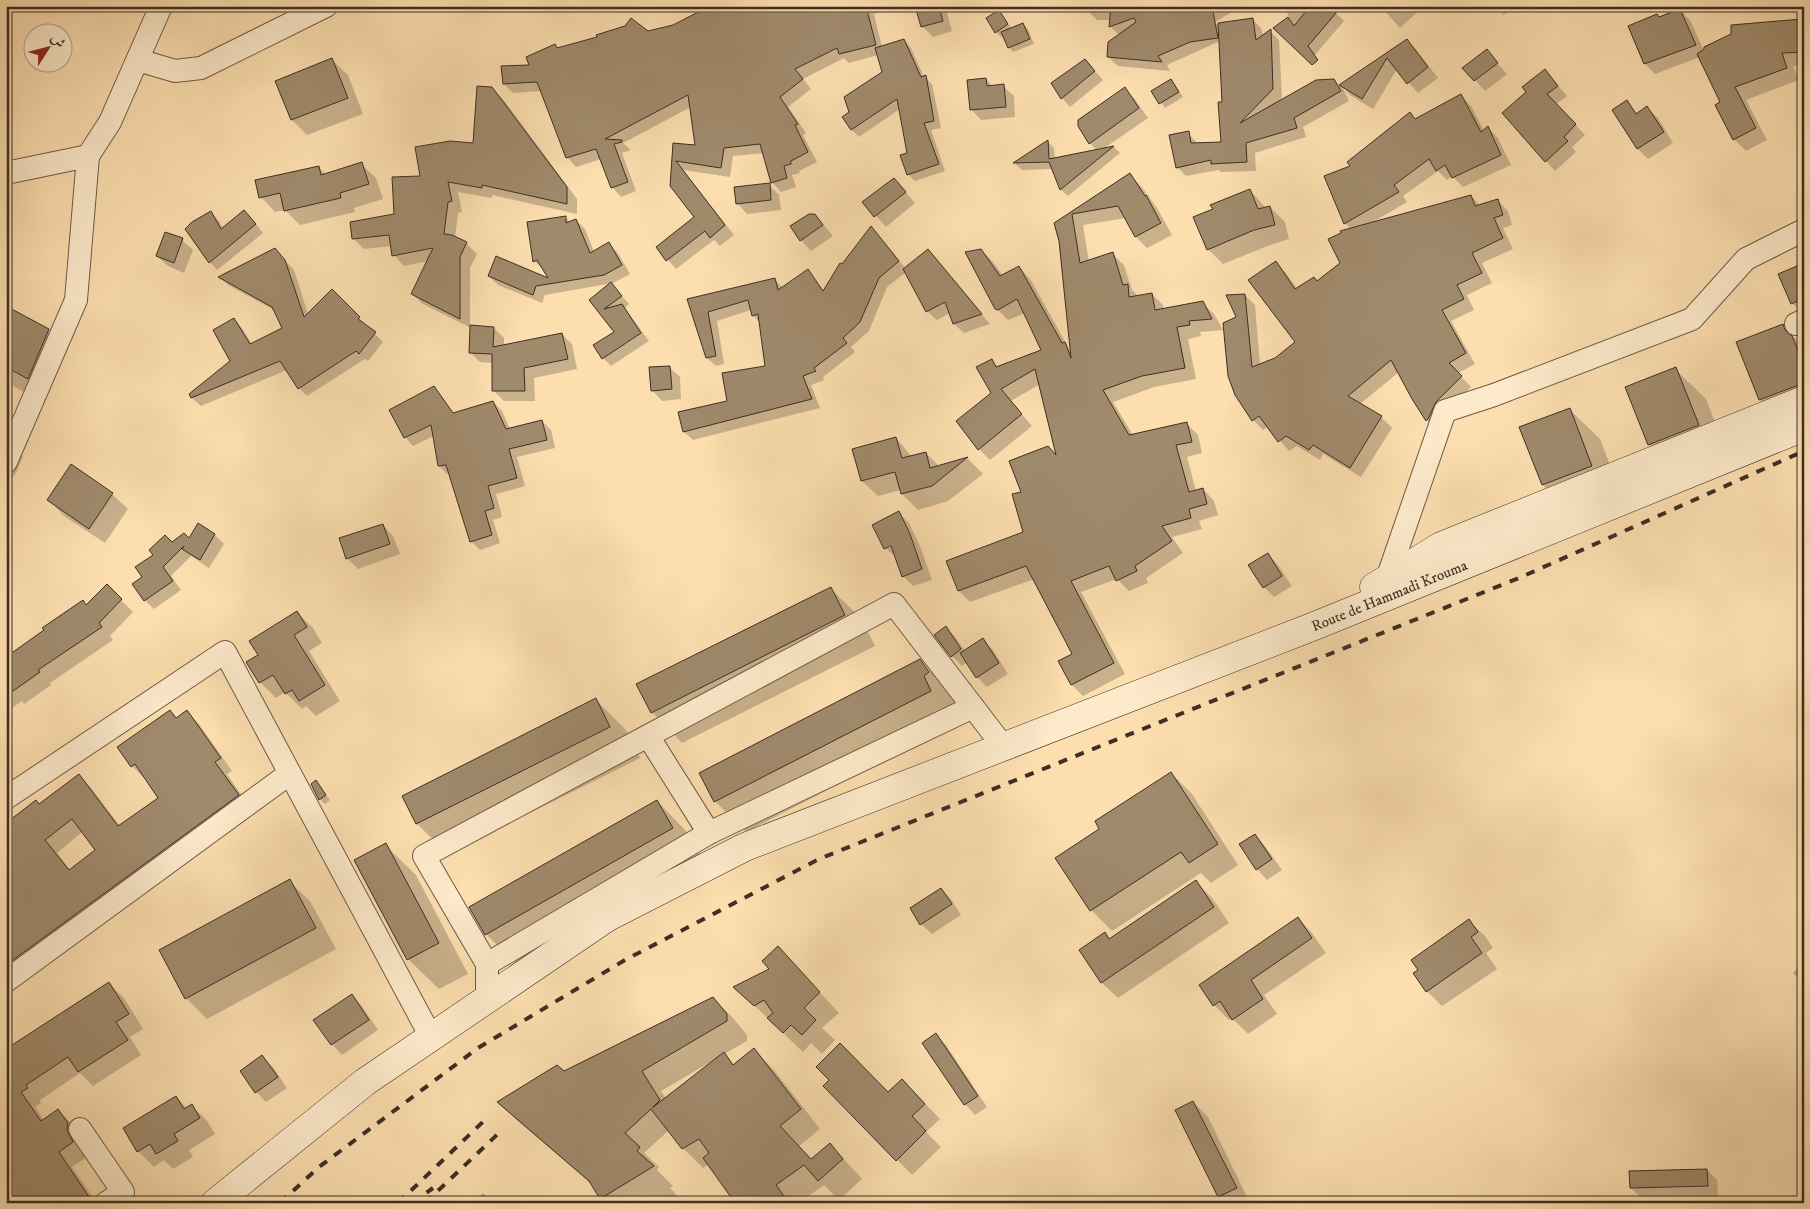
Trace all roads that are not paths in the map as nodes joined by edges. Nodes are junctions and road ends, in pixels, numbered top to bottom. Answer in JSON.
{"nodes":[{"id":1,"x":161,"y":6,"type":"edge"},
{"id":2,"x":326,"y":6,"type":"edge"},
{"id":3,"x":138,"y":60,"type":"junction"},
{"id":4,"x":88,"y":156,"type":"junction"},
{"id":5,"x":6,"y":173,"type":"edge"},
{"id":6,"x":1804,"y":230,"type":"edge"},
{"id":7,"x":1804,"y":400,"type":"edge"},
{"id":8,"x":1804,"y":427,"type":"edge"},
{"id":9,"x":12,"y":440,"type":"edge"},
{"id":10,"x":6,"y":462,"type":"edge"},
{"id":11,"x":1387,"y":579,"type":"junction"},
{"id":12,"x":1312,"y":627,"type":"junction"},
{"id":13,"x":973,"y":707,"type":"junction"},
{"id":14,"x":648,"y":736,"type":"junction"},
{"id":15,"x":1003,"y":746,"type":"junction"},
{"id":16,"x":289,"y":774,"type":"junction"},
{"id":17,"x":6,"y":798,"type":"edge"},
{"id":18,"x":709,"y":834,"type":"junction"},
{"id":19,"x":487,"y":964,"type":"junction"},
{"id":20,"x":6,"y":981,"type":"edge"},
{"id":21,"x":488,"y":998,"type":"junction"},
{"id":22,"x":431,"y":1037,"type":"junction"},
{"id":23,"x":80,"y":1128,"type":"dead end"},
{"id":24,"x":106,"y":1203,"type":"edge"},
{"id":25,"x":215,"y":1203,"type":"edge"}],
"edges":[{"from":1,"to":3,"type":"street"},
{"from":2,"to":3,"type":"street"},
{"from":3,"to":4,"type":"street"},
{"from":4,"to":5,"type":"street"},
{"from":4,"to":9,"type":"street"},
{"from":6,"to":11,"type":"street"},
{"from":7,"to":11,"type":"street","name":"Route de Hammadi Krouma"},
{"from":8,"to":12,"type":"street","name":"Route de Hammadi Krouma"},
{"from":9,"to":10,"type":"street"},
{"from":11,"to":12,"type":"street","name":"Route de Hammadi Krouma"},
{"from":12,"to":15,"type":"street"},
{"from":13,"to":14,"type":"street"},
{"from":13,"to":15,"type":"street"},
{"from":13,"to":18,"type":"street"},
{"from":14,"to":18,"type":"street"},
{"from":14,"to":19,"type":"street"},
{"from":15,"to":21,"type":"street"},
{"from":16,"to":17,"type":"street"},
{"from":16,"to":20,"type":"street"},
{"from":16,"to":22,"type":"street"},
{"from":18,"to":19,"type":"street"},
{"from":19,"to":21,"type":"street"},
{"from":21,"to":22,"type":"street"},
{"from":22,"to":25,"type":"street"},
{"from":23,"to":24,"type":"street"}]}
